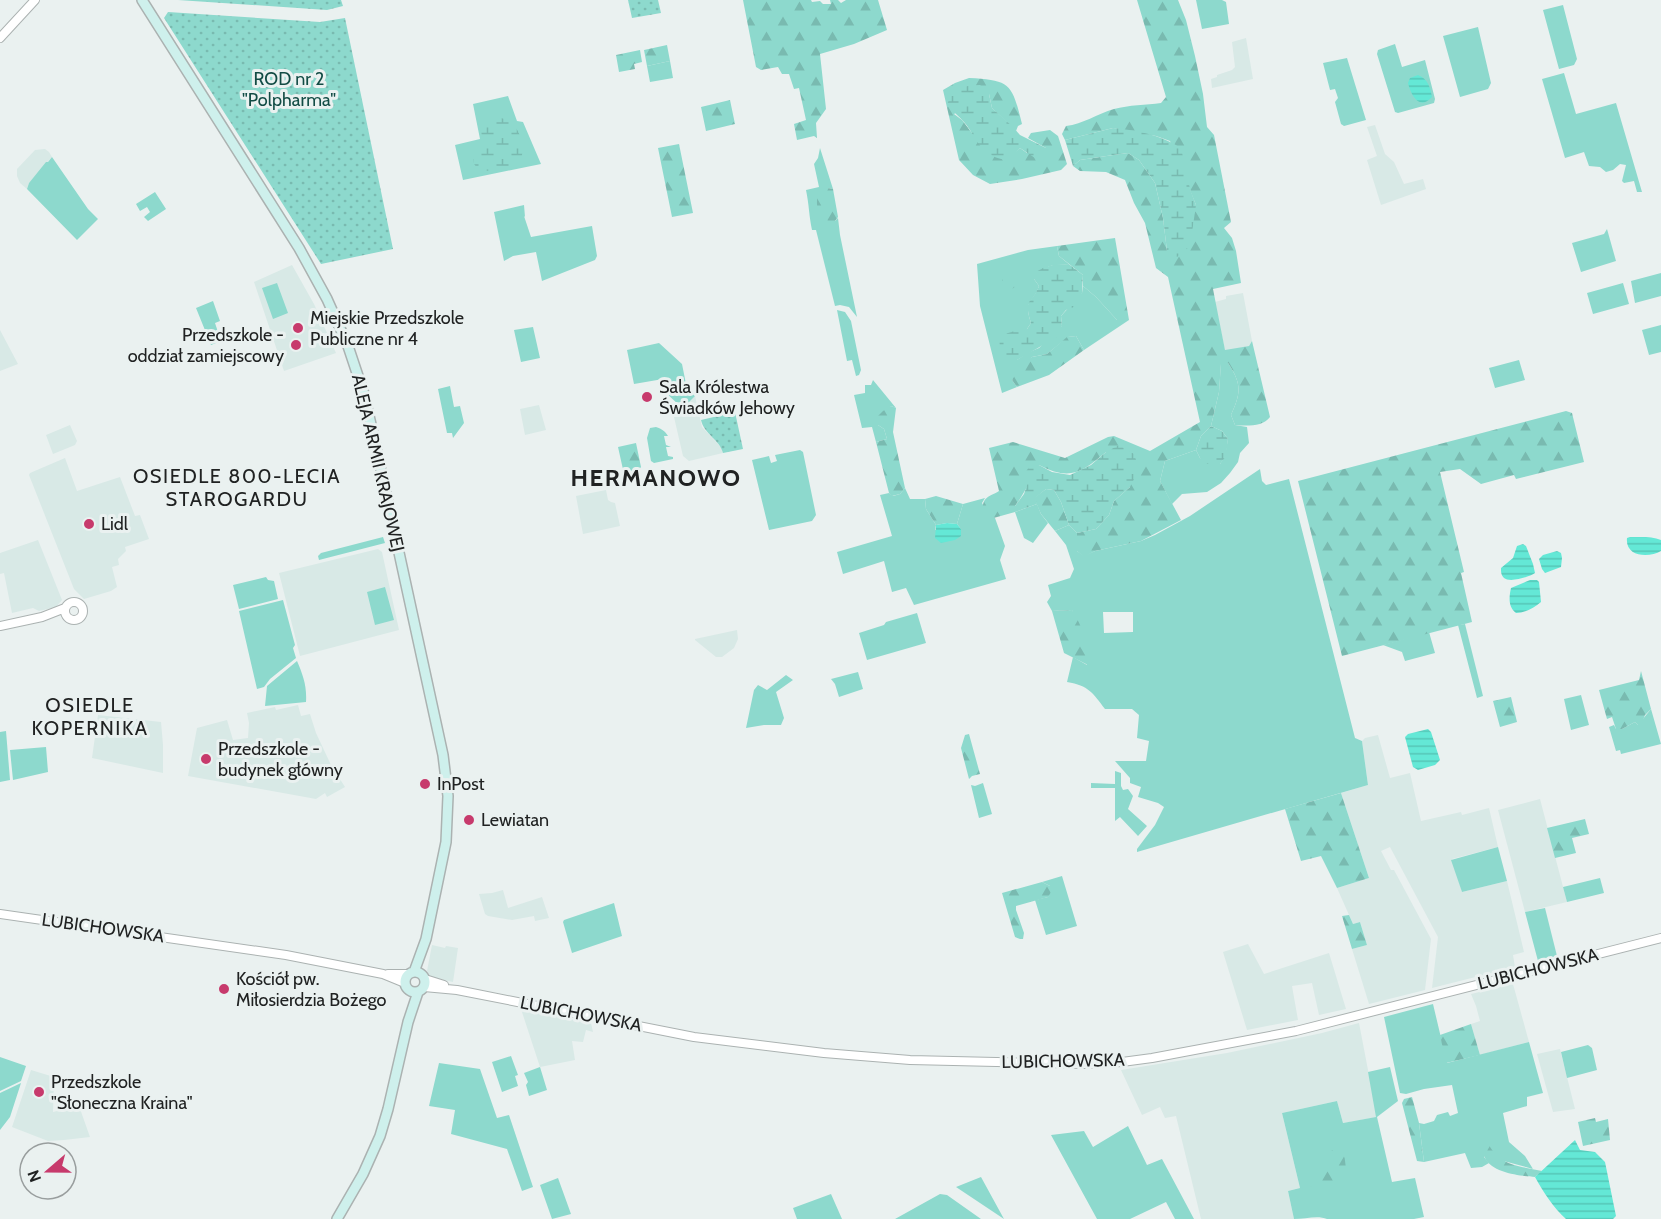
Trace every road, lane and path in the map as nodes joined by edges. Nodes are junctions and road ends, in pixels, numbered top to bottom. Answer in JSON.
{"nodes":[{"id":1,"x":35,"y":0,"type":"edge"},
{"id":2,"x":142,"y":0,"type":"edge"},
{"id":3,"x":0,"y":38,"type":"edge"},
{"id":4,"x":66,"y":612,"type":"dead end"},
{"id":5,"x":0,"y":626,"type":"edge"},
{"id":6,"x":0,"y":914,"type":"edge"},
{"id":7,"x":1661,"y":938,"type":"edge"},
{"id":8,"x":416,"y":982,"type":"junction"},
{"id":9,"x":337,"y":1219,"type":"edge"}],
"edges":[{"from":1,"to":3,"type":"street"},
{"from":2,"to":8,"type":"main road","name":"ALEJA ARMII KRAJOWEJ"},
{"from":4,"to":5,"type":"street"},
{"from":6,"to":8,"type":"street","name":"LUBICHOWSKA"},
{"from":7,"to":8,"type":"street","name":"LUBICHOWSKA"},
{"from":8,"to":9,"type":"main road","name":"ALEJA ARMII KRAJOWEJ"}]}
